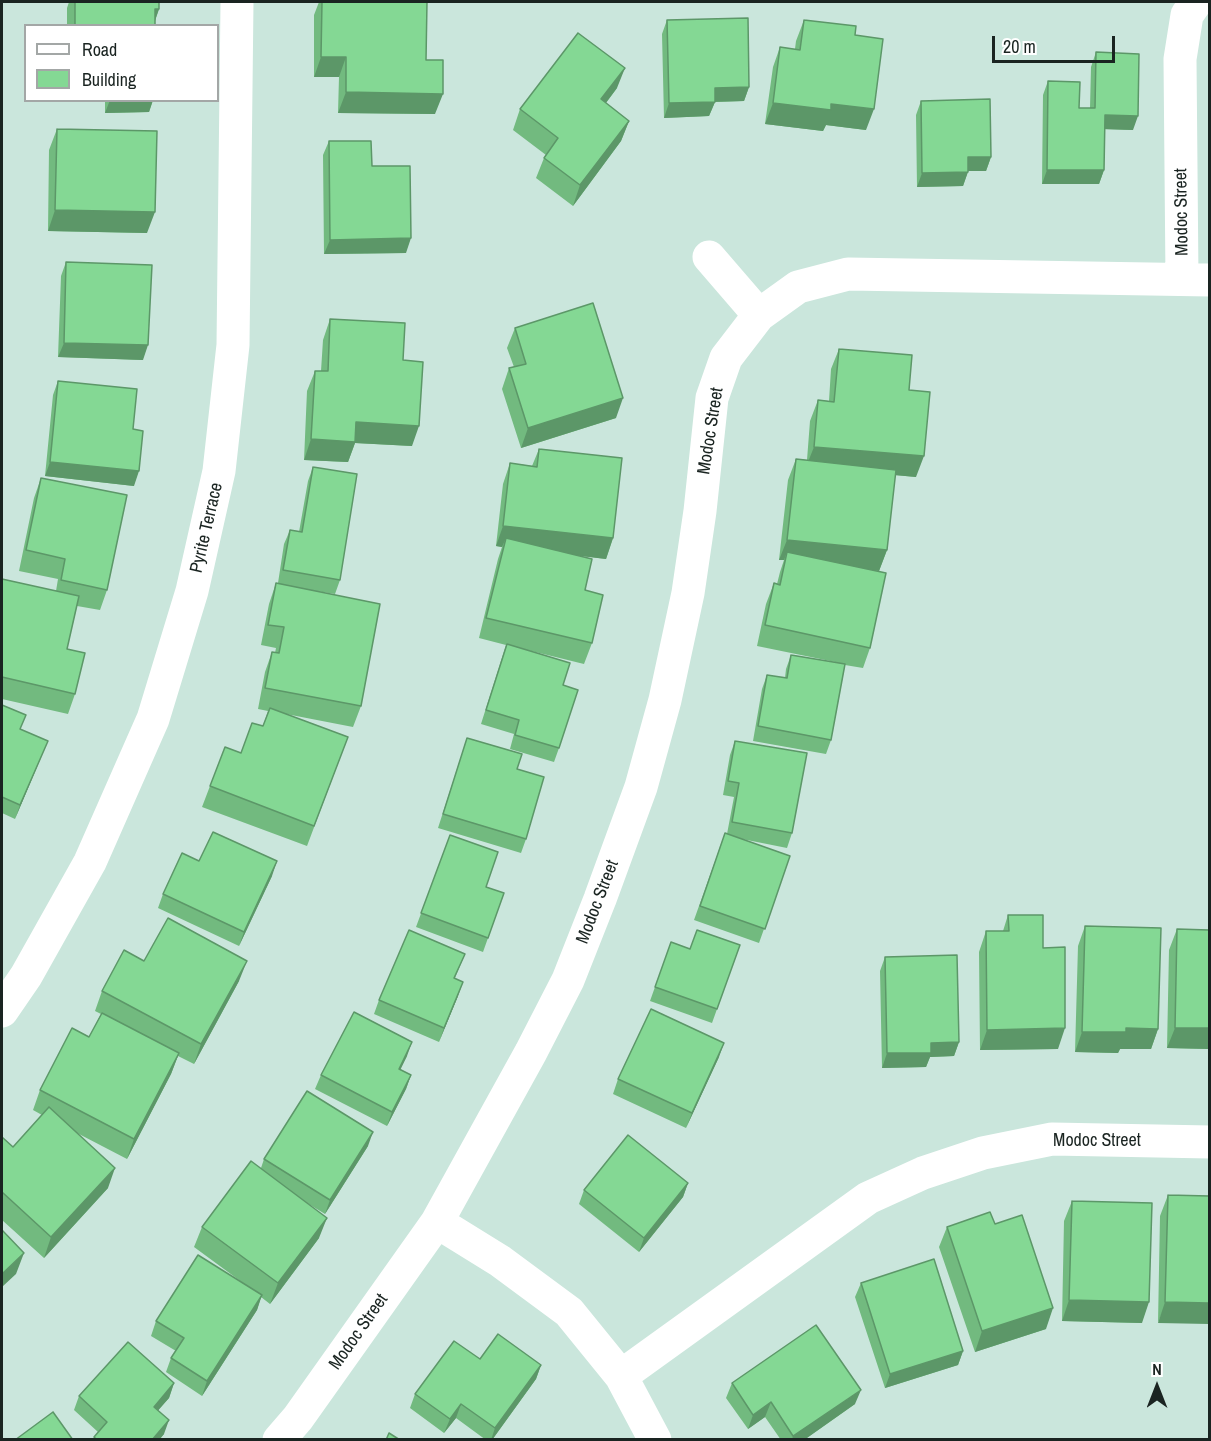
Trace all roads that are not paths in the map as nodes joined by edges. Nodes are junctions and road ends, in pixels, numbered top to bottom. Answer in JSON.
{"nodes":[{"id":1,"x":237,"y":2,"type":"edge"},
{"id":2,"x":1196,"y":2,"type":"edge"},
{"id":3,"x":709,"y":257,"type":"dead end"},
{"id":4,"x":1196,"y":280,"type":"edge"},
{"id":5,"x":759,"y":315,"type":"junction"},
{"id":6,"x":2,"y":1011,"type":"edge"},
{"id":7,"x":1209,"y":1142,"type":"edge"},
{"id":8,"x":438,"y":1222,"type":"junction"},
{"id":9,"x":621,"y":1376,"type":"junction"},
{"id":10,"x":279,"y":1440,"type":"edge"},
{"id":11,"x":655,"y":1440,"type":"edge"}],
"edges":[{"from":1,"to":6,"type":"street","name":"Pyrite Terrace"},
{"from":2,"to":4,"type":"street","name":"Modoc Street"},
{"from":3,"to":5,"type":"street"},
{"from":4,"to":5,"type":"street","name":"Modoc Street"},
{"from":5,"to":8,"type":"street","name":"Modoc Street"},
{"from":7,"to":9,"type":"street","name":"Modoc Street"},
{"from":8,"to":9,"type":"street"},
{"from":8,"to":10,"type":"street","name":"Modoc Street"},
{"from":9,"to":11,"type":"street"}]}
